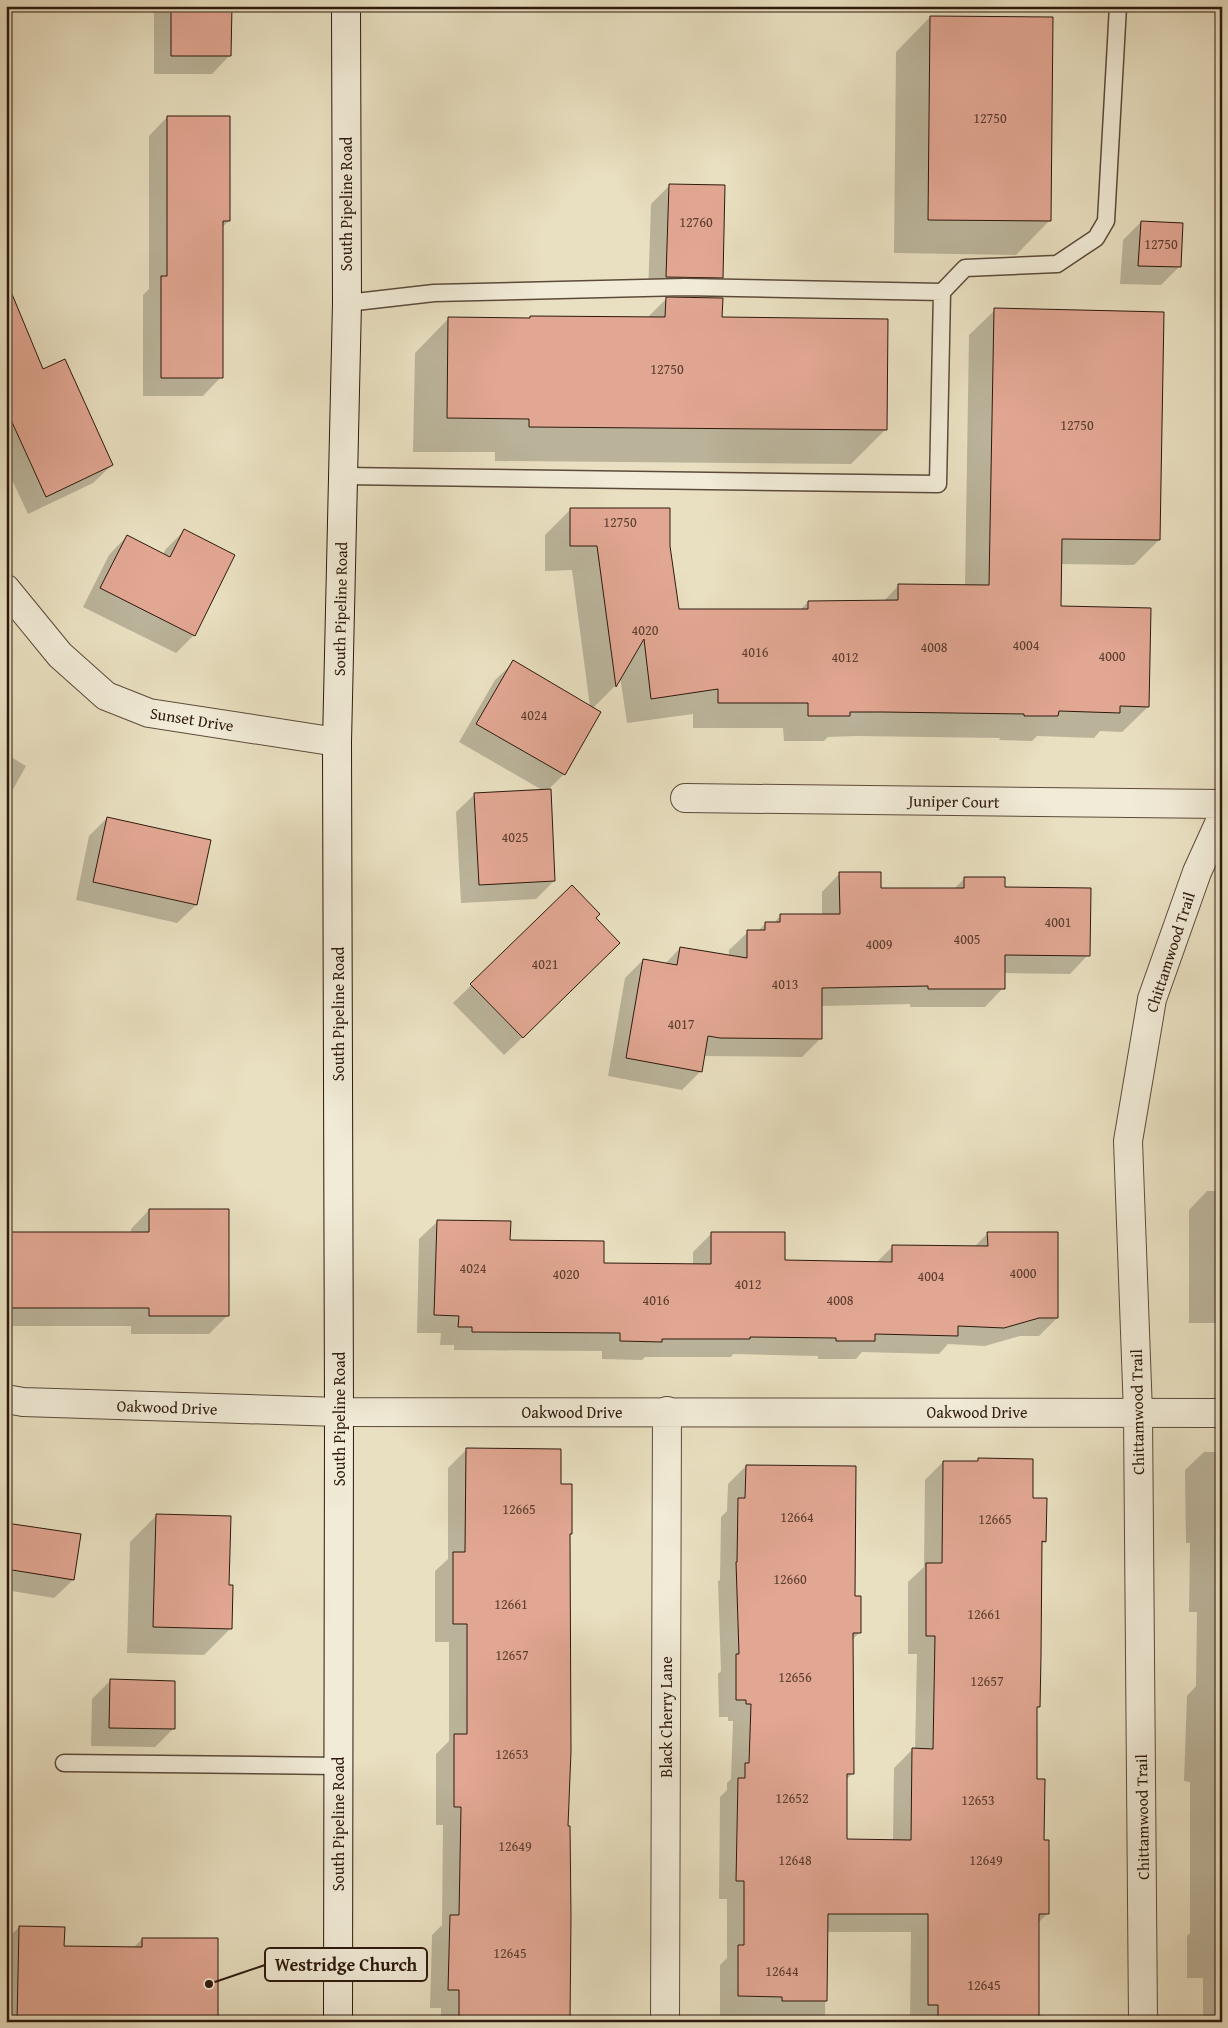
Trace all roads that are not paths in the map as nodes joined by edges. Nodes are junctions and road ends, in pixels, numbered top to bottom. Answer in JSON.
{"nodes":[{"id":1,"x":346,"y":6,"type":"edge"},
{"id":2,"x":1118,"y":6,"type":"edge"},
{"id":3,"x":942,"y":292,"type":"junction"},
{"id":4,"x":347,"y":303,"type":"junction"},
{"id":5,"x":343,"y":476,"type":"junction"},
{"id":6,"x":6,"y":588,"type":"edge"},
{"id":7,"x":338,"y":742,"type":"junction"},
{"id":8,"x":685,"y":798,"type":"dead end"},
{"id":9,"x":1222,"y":804,"type":"edge"},
{"id":10,"x":1222,"y":817,"type":"edge"},
{"id":11,"x":6,"y":1399,"type":"edge"},
{"id":12,"x":340,"y":1412,"type":"junction"},
{"id":13,"x":667,"y":1412,"type":"junction"},
{"id":14,"x":1138,"y":1413,"type":"junction"},
{"id":15,"x":1222,"y":1413,"type":"edge"},
{"id":16,"x":64,"y":1764,"type":"dead end"},
{"id":17,"x":338,"y":1766,"type":"junction"},
{"id":18,"x":338,"y":2022,"type":"edge"},
{"id":19,"x":665,"y":2022,"type":"edge"},
{"id":20,"x":1144,"y":2022,"type":"edge"}],
"edges":[{"from":1,"to":4,"type":"street","name":"South Pipeline Road"},
{"from":2,"to":3,"type":"lane"},
{"from":3,"to":4,"type":"lane"},
{"from":3,"to":5,"type":"lane"},
{"from":4,"to":5,"type":"street","name":"South Pipeline Road"},
{"from":5,"to":7,"type":"street","name":"South Pipeline Road"},
{"from":6,"to":7,"type":"street","name":"Sunset Drive"},
{"from":7,"to":12,"type":"street","name":"South Pipeline Road"},
{"from":8,"to":9,"type":"street","name":"Juniper Court"},
{"from":10,"to":14,"type":"street","name":"Chittamwood Trail"},
{"from":11,"to":12,"type":"street","name":"Oakwood Drive"},
{"from":12,"to":13,"type":"street","name":"Oakwood Drive"},
{"from":12,"to":17,"type":"street","name":"South Pipeline Road"},
{"from":13,"to":14,"type":"street","name":"Oakwood Drive"},
{"from":13,"to":19,"type":"street","name":"Black Cherry Lane"},
{"from":14,"to":15,"type":"street","name":"Oakwood Drive"},
{"from":14,"to":20,"type":"street","name":"Chittamwood Trail"},
{"from":16,"to":17,"type":"lane"},
{"from":17,"to":18,"type":"street","name":"South Pipeline Road"}]}
